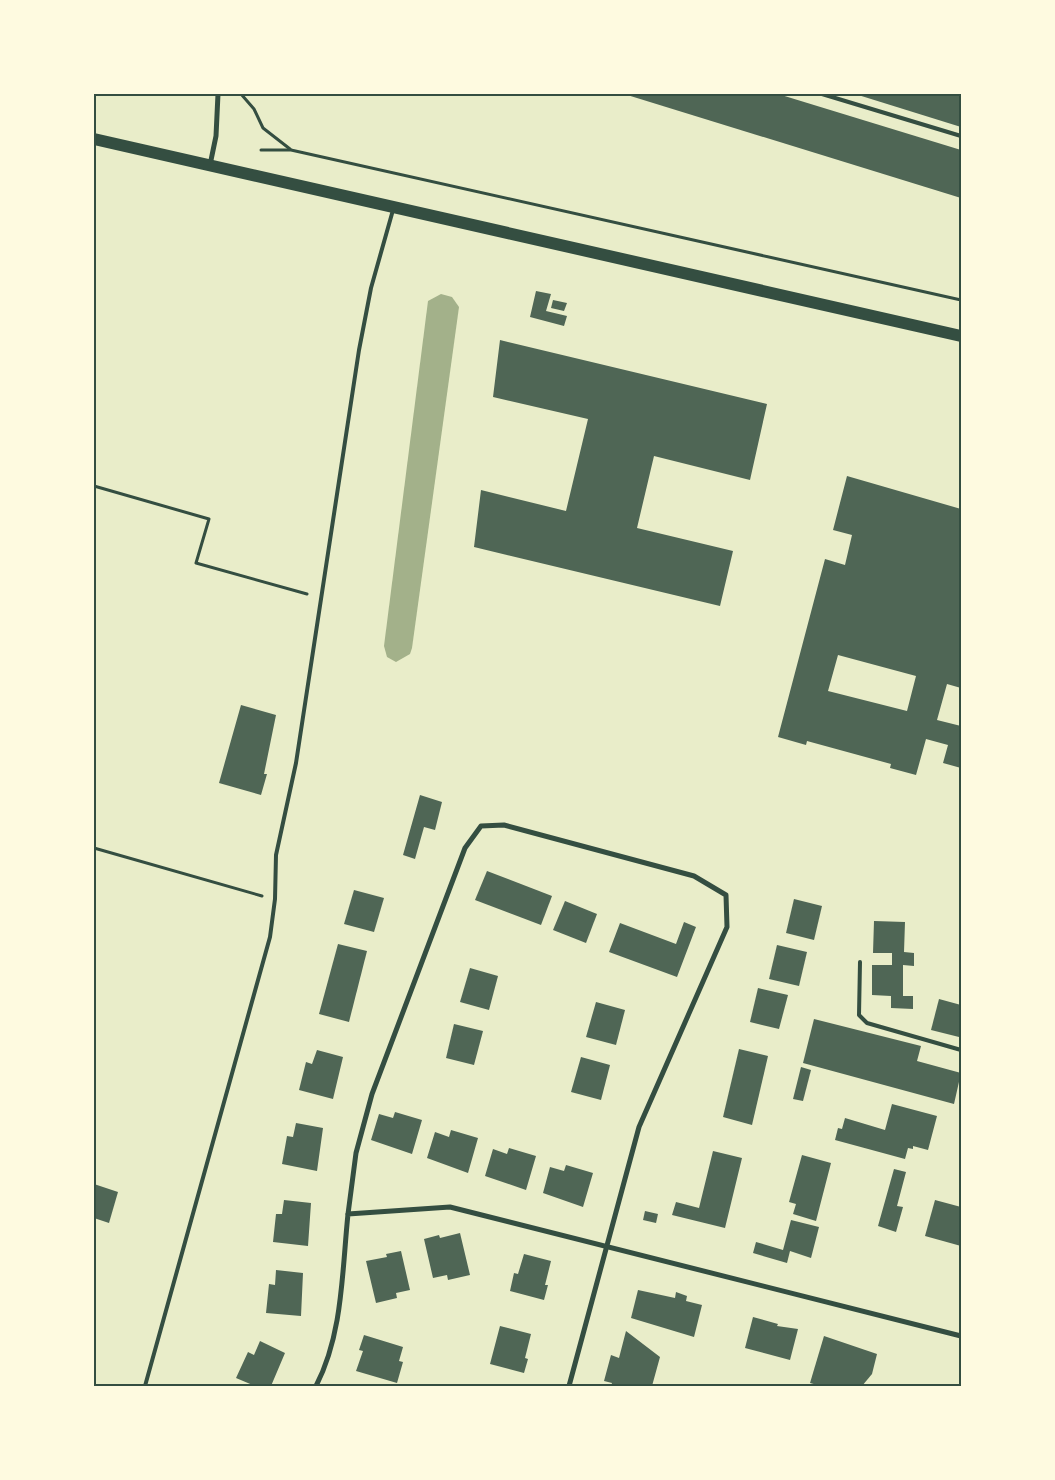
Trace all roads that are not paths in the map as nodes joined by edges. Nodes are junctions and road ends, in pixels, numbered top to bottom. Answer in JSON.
{"nodes":[{"id":1,"x":218,"y":94,"type":"edge"},
{"id":2,"x":822,"y":94,"type":"edge"},
{"id":3,"x":961,"y":136,"type":"edge"},
{"id":4,"x":94,"y":139,"type":"edge"},
{"id":5,"x":210,"y":166,"type":"junction"},
{"id":6,"x":393,"y":208,"type":"junction"},
{"id":7,"x":961,"y":336,"type":"edge"},
{"id":8,"x":860,"y":962,"type":"dead end"},
{"id":9,"x":961,"y":1050,"type":"edge"},
{"id":10,"x":348,"y":1214,"type":"junction"},
{"id":11,"x":607,"y":1247,"type":"junction"},
{"id":12,"x":961,"y":1336,"type":"edge"},
{"id":13,"x":144,"y":1386,"type":"edge"},
{"id":14,"x":316,"y":1386,"type":"edge"},
{"id":15,"x":569,"y":1386,"type":"edge"}],
"edges":[{"from":1,"to":5,"type":"street"},
{"from":2,"to":3,"type":"lane"},
{"from":4,"to":5,"type":"main road"},
{"from":5,"to":6,"type":"main road"},
{"from":6,"to":7,"type":"main road"},
{"from":6,"to":13,"type":"lane"},
{"from":8,"to":9,"type":"lane"},
{"from":10,"to":11,"type":"street"},
{"from":10,"to":11,"type":"street"},
{"from":10,"to":14,"type":"street"},
{"from":11,"to":12,"type":"street"},
{"from":11,"to":15,"type":"street"}]}
